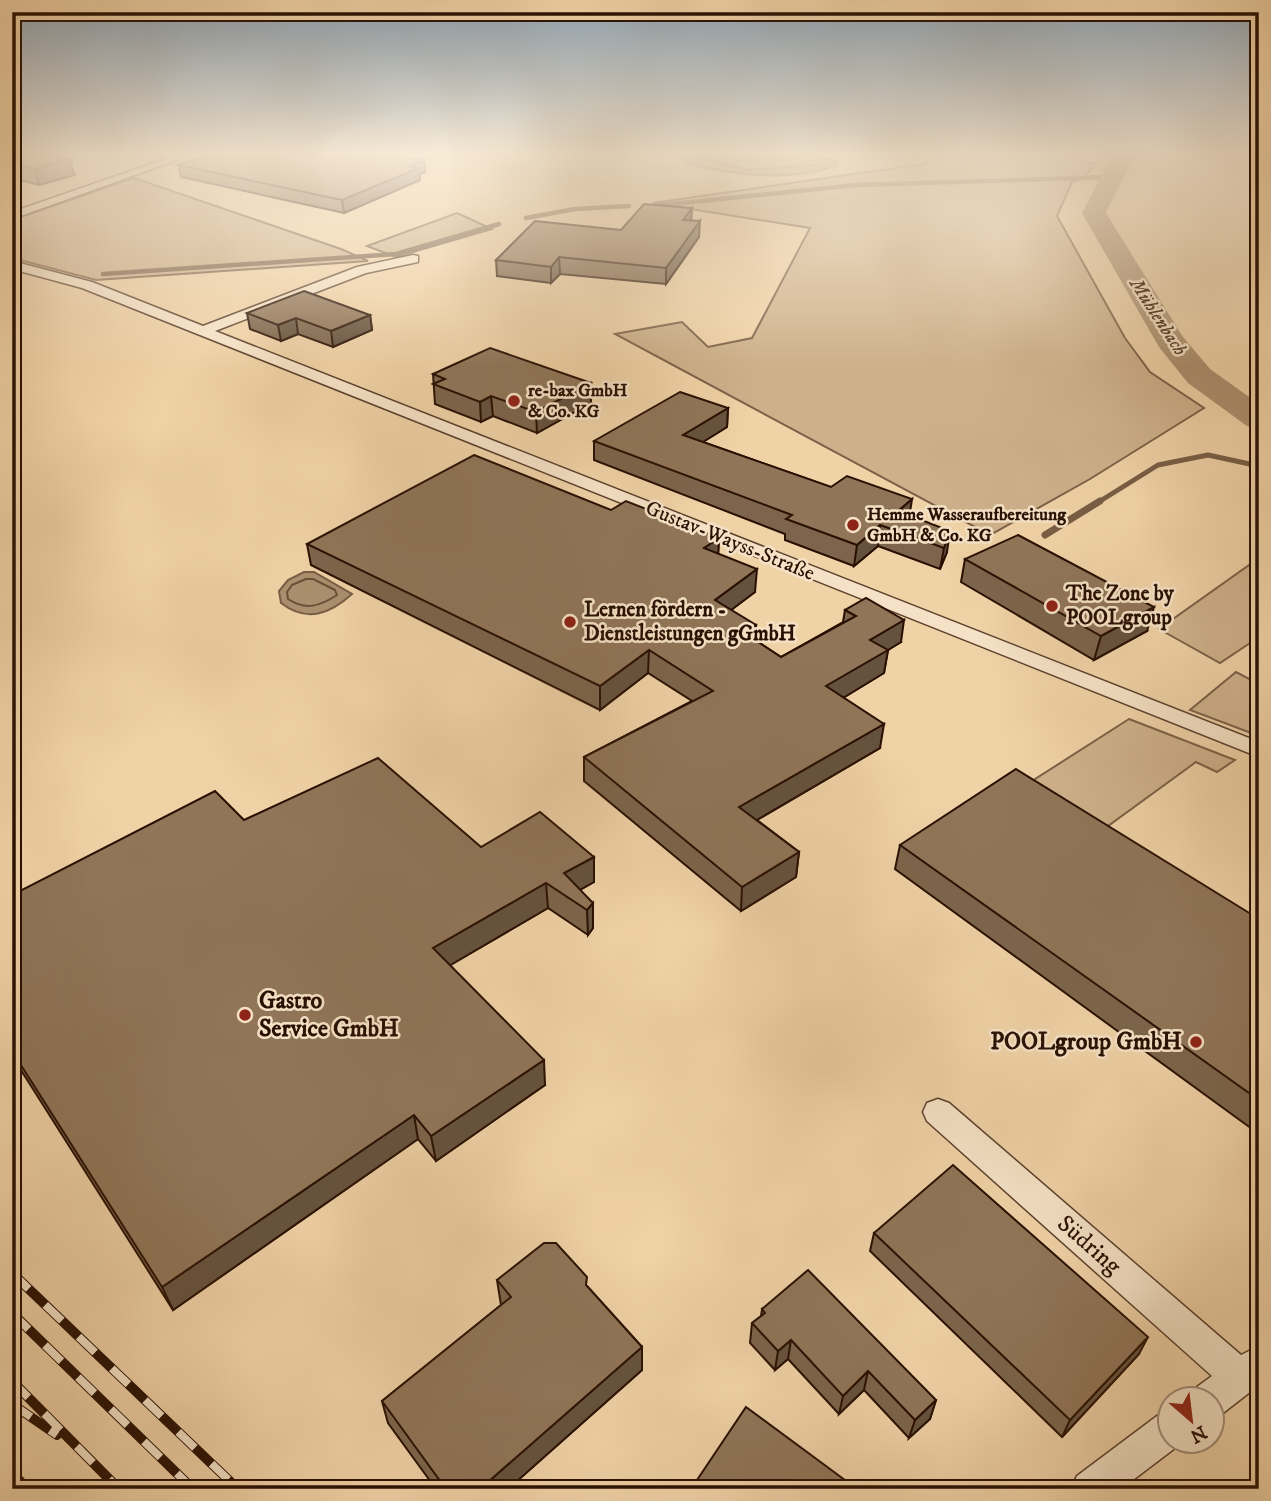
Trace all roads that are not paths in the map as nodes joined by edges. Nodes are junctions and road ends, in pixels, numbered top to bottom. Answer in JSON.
{"nodes":[{"id":1,"x":413,"y":259,"type":"dead end"},
{"id":2,"x":12,"y":265,"type":"edge"},
{"id":3,"x":202,"y":331,"type":"junction"},
{"id":4,"x":1259,"y":750,"type":"edge"},
{"id":5,"x":938,"y":1112,"type":"dead end"},
{"id":6,"x":1249,"y":1370,"type":"edge"},
{"id":7,"x":1226,"y":1387,"type":"edge"},
{"id":8,"x":1156,"y":1440,"type":"edge"},
{"id":9,"x":1090,"y":1489,"type":"edge"}],
"edges":[{"from":1,"to":3,"type":"street"},
{"from":2,"to":3,"type":"street","name":"Gustav-Wayss-Straße"},
{"from":3,"to":4,"type":"street","name":"Gustav-Wayss-Straße"},
{"from":5,"to":6,"type":"street","name":"Südring"},
{"from":6,"to":7,"type":"street","name":"Südring"},
{"from":8,"to":9,"type":"street"}]}
